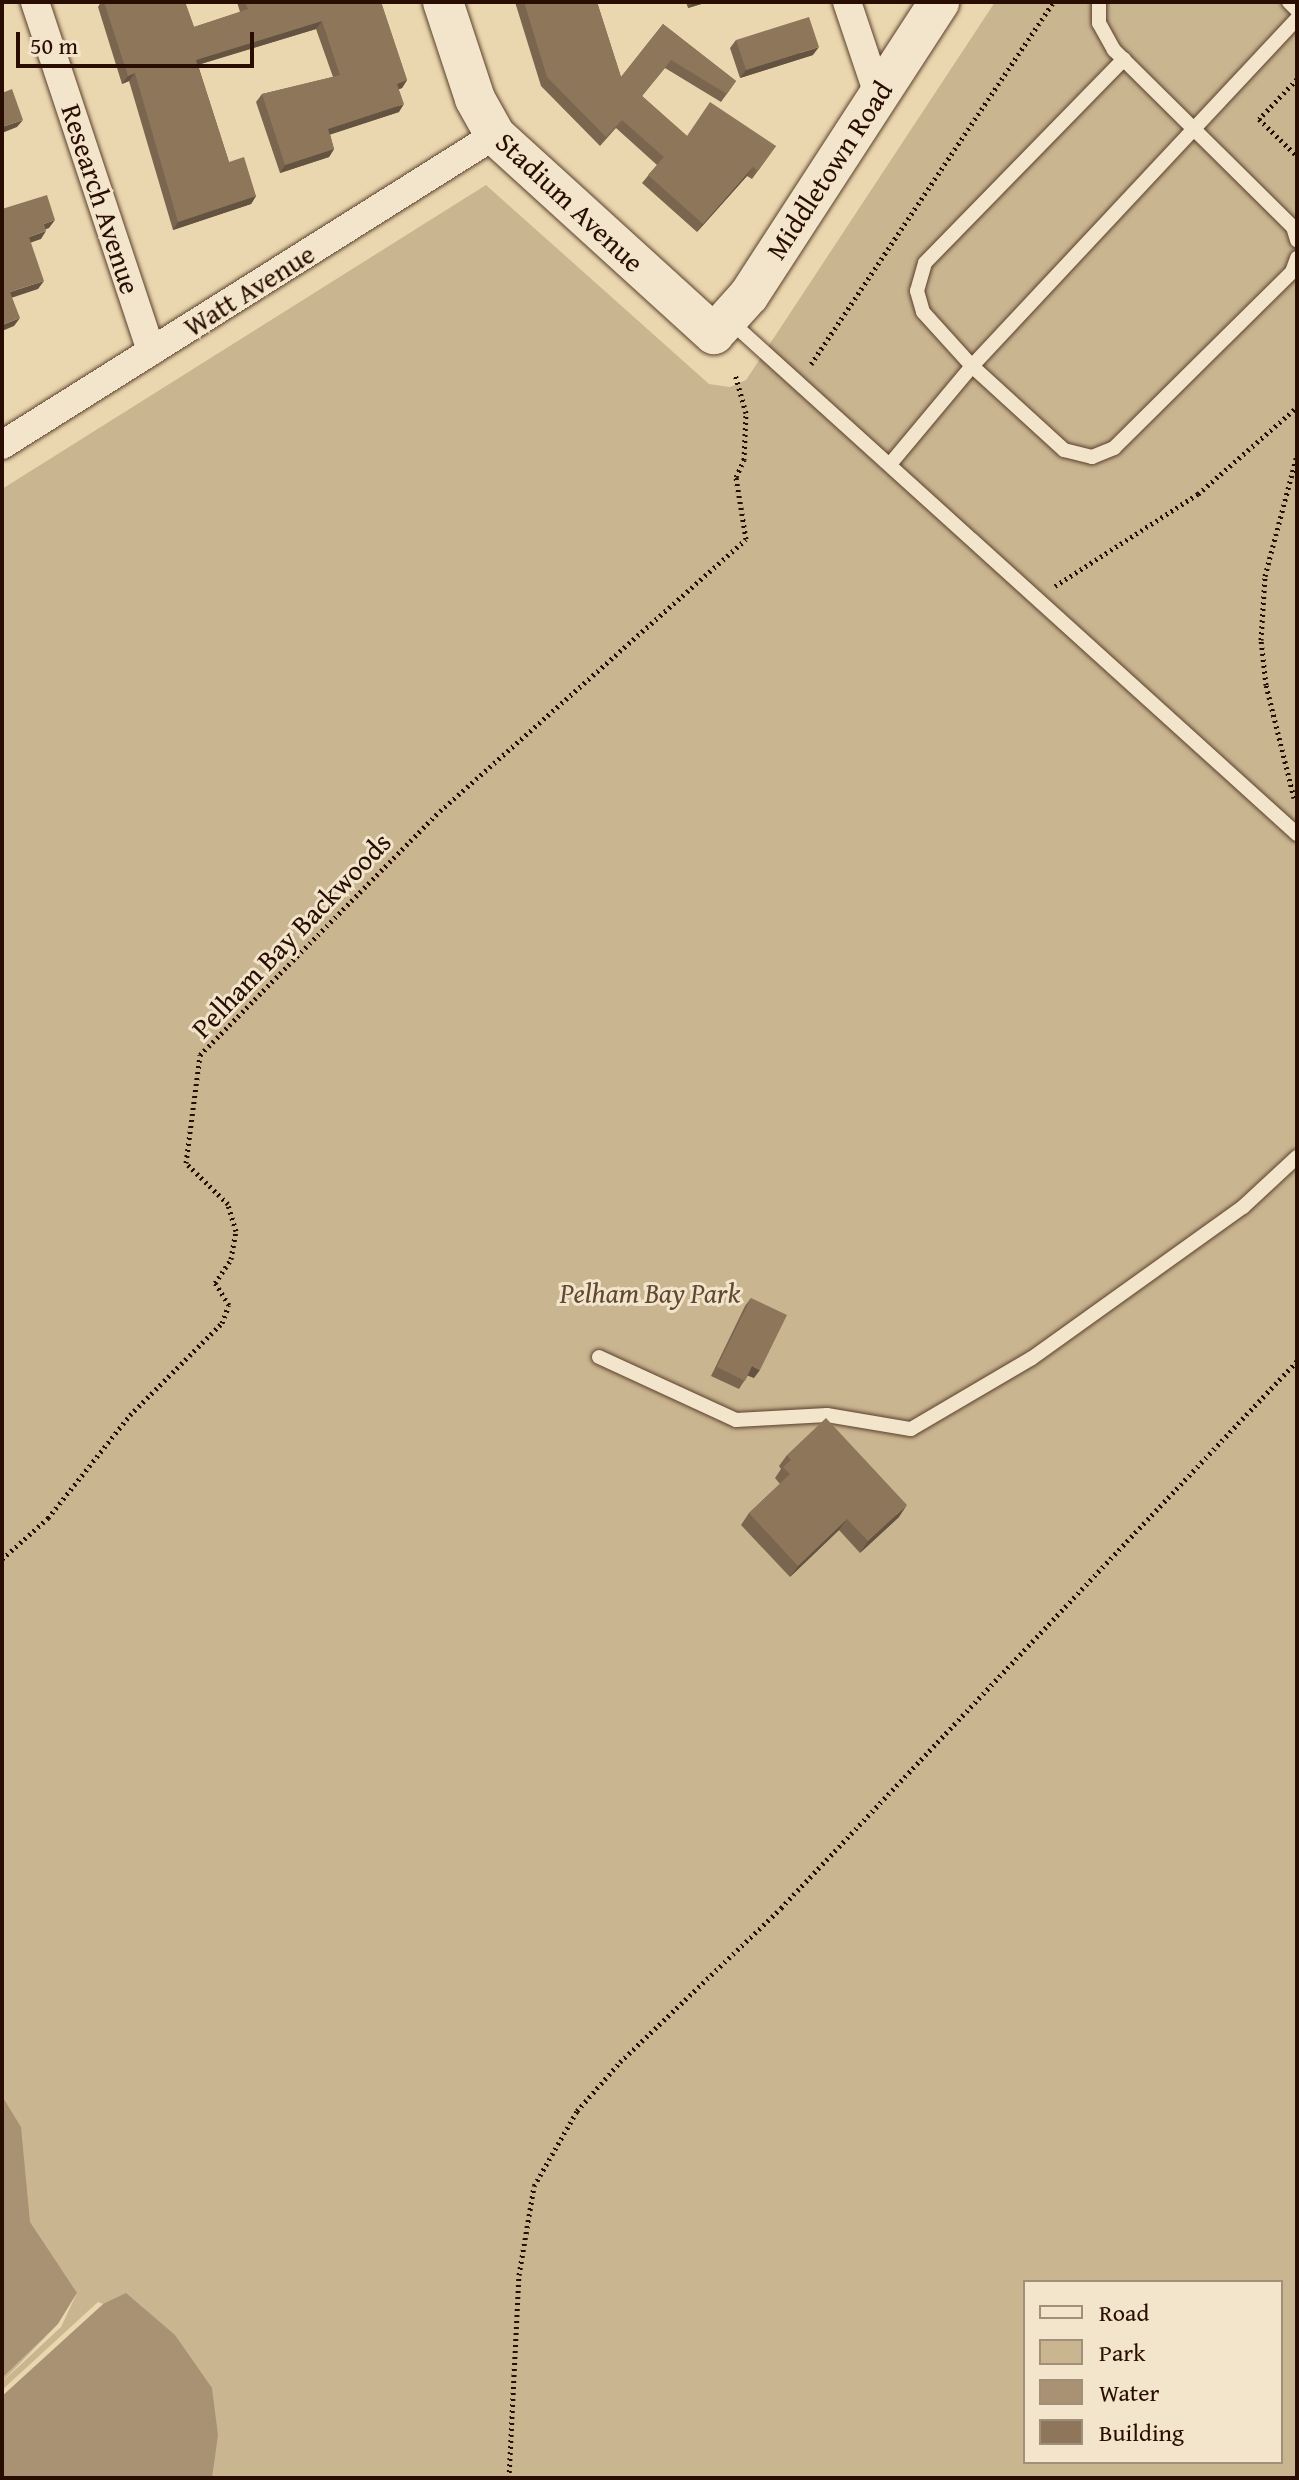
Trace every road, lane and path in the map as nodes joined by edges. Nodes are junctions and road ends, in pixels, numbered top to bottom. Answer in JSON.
{"nodes":[{"id":1,"x":35,"y":2,"type":"edge"},
{"id":2,"x":443,"y":2,"type":"edge"},
{"id":3,"x":847,"y":2,"type":"edge"},
{"id":4,"x":939,"y":2,"type":"edge"},
{"id":5,"x":1053,"y":2,"type":"edge"},
{"id":6,"x":1099,"y":2,"type":"edge"},
{"id":7,"x":1289,"y":2,"type":"edge"},
{"id":8,"x":1297,"y":10,"type":"edge"},
{"id":9,"x":1297,"y":19,"type":"edge"},
{"id":10,"x":1124,"y":59,"type":"junction"},
{"id":11,"x":1297,"y":79,"type":"edge"},
{"id":12,"x":878,"y":94,"type":"junction"},
{"id":13,"x":1196,"y":128,"type":"junction"},
{"id":14,"x":495,"y":135,"type":"junction"},
{"id":15,"x":1297,"y":156,"type":"edge"},
{"id":16,"x":1297,"y":240,"type":"edge"},
{"id":17,"x":1297,"y":258,"type":"edge"},
{"id":18,"x":722,"y":327,"type":"junction"},
{"id":19,"x":151,"y":351,"type":"junction"},
{"id":20,"x":972,"y":366,"type":"junction"},
{"id":21,"x":735,"y":374,"type":"dead end"},
{"id":22,"x":799,"y":382,"type":"junction"},
{"id":23,"x":1297,"y":407,"type":"edge"},
{"id":24,"x":2,"y":445,"type":"edge"},
{"id":25,"x":1297,"y":455,"type":"edge"},
{"id":26,"x":891,"y":463,"type":"junction"},
{"id":27,"x":1037,"y":596,"type":"junction"},
{"id":28,"x":1297,"y":807,"type":"edge"},
{"id":29,"x":1297,"y":834,"type":"edge"},
{"id":30,"x":1297,"y":1157,"type":"edge"},
{"id":31,"x":599,"y":1357,"type":"dead end"},
{"id":32,"x":1297,"y":1361,"type":"edge"},
{"id":33,"x":2,"y":1559,"type":"edge"},
{"id":34,"x":509,"y":2478,"type":"edge"}],
"edges":[{"from":1,"to":19,"type":"street","name":"Research Avenue"},
{"from":2,"to":14,"type":"street","name":"Stadium Avenue"},
{"from":3,"to":12,"type":"street"},
{"from":4,"to":12,"type":"street","name":"Middletown Road"},
{"from":5,"to":22,"type":"path"},
{"from":6,"to":10,"type":"lane"},
{"from":7,"to":8,"type":"lane"},
{"from":9,"to":13,"type":"lane"},
{"from":10,"to":13,"type":"lane"},
{"from":10,"to":20,"type":"lane"},
{"from":11,"to":15,"type":"path"},
{"from":12,"to":18,"type":"street","name":"Middletown Road"},
{"from":13,"to":16,"type":"lane"},
{"from":13,"to":20,"type":"lane"},
{"from":14,"to":18,"type":"street","name":"Stadium Avenue"},
{"from":14,"to":19,"type":"street","name":"Watt Avenue"},
{"from":17,"to":20,"type":"lane"},
{"from":18,"to":22,"type":"lane"},
{"from":19,"to":24,"type":"street","name":"Watt Avenue"},
{"from":20,"to":26,"type":"lane"},
{"from":21,"to":33,"type":"path","name":"Pelham Bay Backwoods"},
{"from":22,"to":26,"type":"lane"},
{"from":23,"to":27,"type":"path"},
{"from":25,"to":28,"type":"path"},
{"from":26,"to":27,"type":"lane"},
{"from":27,"to":29,"type":"lane"},
{"from":30,"to":31,"type":"lane"},
{"from":32,"to":34,"type":"path"}]}
